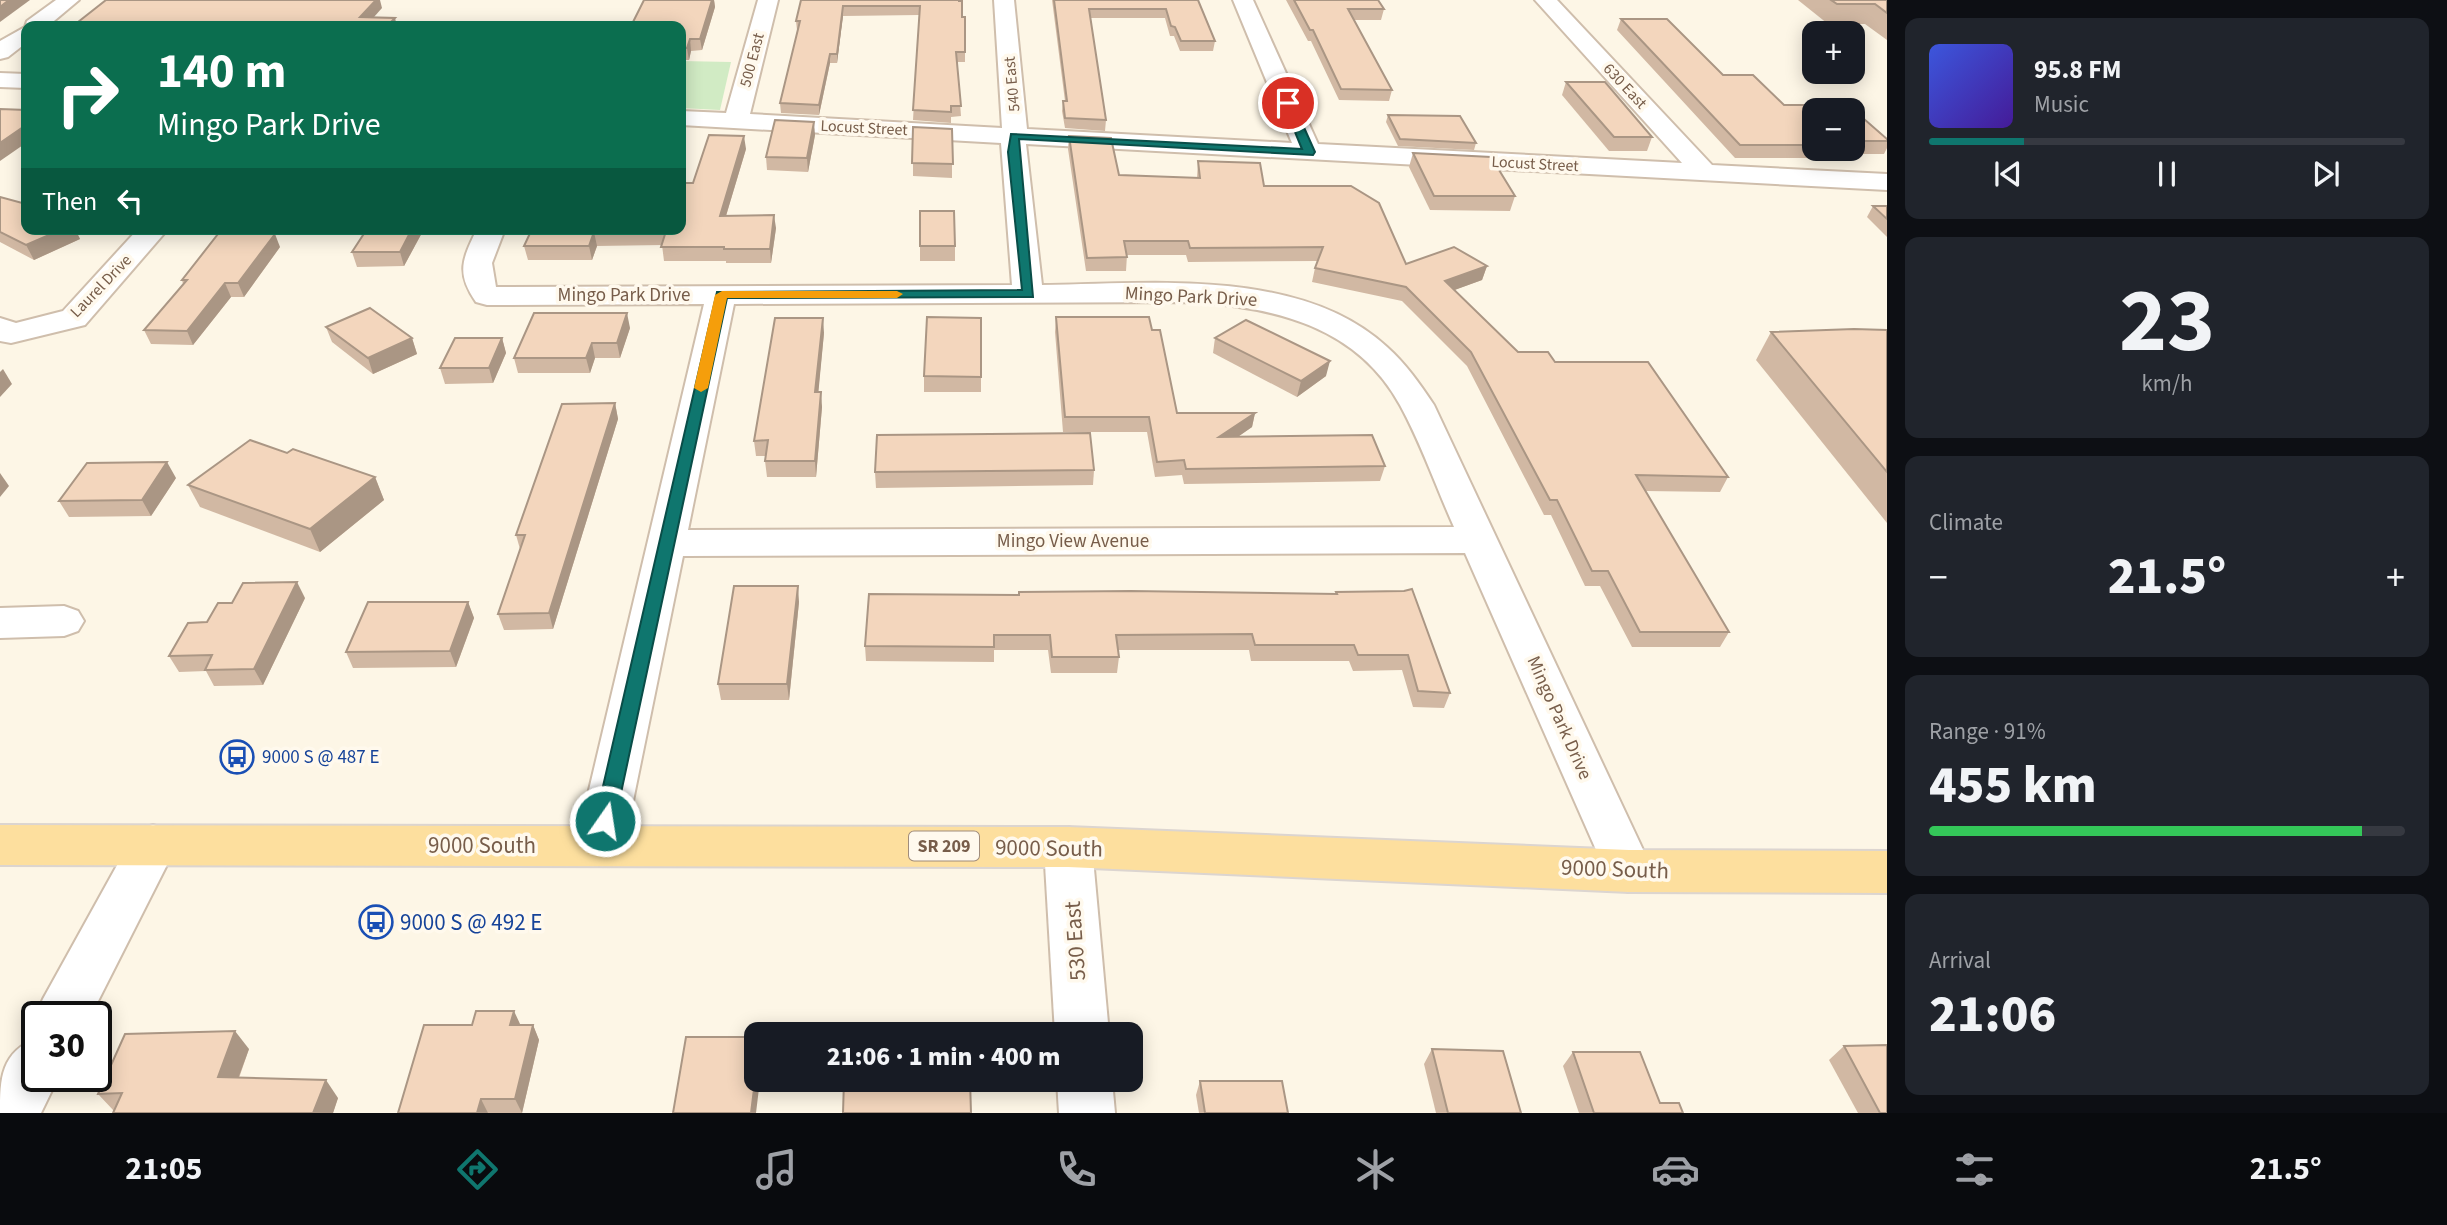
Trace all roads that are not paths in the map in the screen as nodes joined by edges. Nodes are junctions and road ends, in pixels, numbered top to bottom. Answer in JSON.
{"nodes":[{"id":1,"x":69,"y":0,"type":"edge"},
{"id":2,"x":768,"y":0,"type":"edge"},
{"id":3,"x":1004,"y":0,"type":"edge"},
{"id":4,"x":1243,"y":0,"type":"edge"},
{"id":5,"x":1545,"y":0,"type":"edge"},
{"id":6,"x":41,"y":21,"type":"edge"},
{"id":7,"x":21,"y":37,"type":"edge"},
{"id":8,"x":0,"y":52,"type":"edge"},
{"id":9,"x":0,"y":80,"type":"edge"},
{"id":10,"x":21,"y":81,"type":"edge"},
{"id":11,"x":686,"y":118,"type":"edge"},
{"id":12,"x":736,"y":121,"type":"junction"},
{"id":13,"x":1014,"y":136,"type":"junction"},
{"id":14,"x":1309,"y":152,"type":"junction"},
{"id":15,"x":1704,"y":173,"type":"junction"},
{"id":16,"x":1887,"y":182,"type":"edge"},
{"id":17,"x":149,"y":235,"type":"edge"},
{"id":18,"x":489,"y":235,"type":"edge"},
{"id":19,"x":1028,"y":294,"type":"junction"},
{"id":20,"x":722,"y":295,"type":"junction"},
{"id":21,"x":0,"y":327,"type":"edge"},
{"id":22,"x":1479,"y":540,"type":"junction"},
{"id":23,"x":667,"y":543,"type":"junction"},
{"id":24,"x":64,"y":621,"type":"dead end"},
{"id":25,"x":0,"y":623,"type":"edge"},
{"id":26,"x":0,"y":845,"type":"edge"},
{"id":27,"x":153,"y":845,"type":"junction"},
{"id":28,"x":600,"y":845,"type":"junction"},
{"id":29,"x":1068,"y":847,"type":"junction"},
{"id":30,"x":1629,"y":871,"type":"junction"},
{"id":31,"x":1887,"y":872,"type":"edge"},
{"id":32,"x":70,"y":1001,"type":"edge"},
{"id":33,"x":1081,"y":1022,"type":"edge"},
{"id":34,"x":22,"y":1092,"type":"edge"},
{"id":35,"x":1086,"y":1092,"type":"edge"},
{"id":36,"x":11,"y":1113,"type":"edge"},
{"id":37,"x":1087,"y":1113,"type":"edge"}],
"edges":[{"from":1,"to":6,"type":"street"},
{"from":2,"to":12,"type":"street","name":"500 East"},
{"from":3,"to":13,"type":"street","name":"540 East"},
{"from":4,"to":14,"type":"street"},
{"from":5,"to":15,"type":"street","name":"630 East"},
{"from":7,"to":8,"type":"street"},
{"from":9,"to":10,"type":"street"},
{"from":11,"to":12,"type":"street","name":"Locust Street"},
{"from":12,"to":13,"type":"street","name":"Locust Street"},
{"from":13,"to":14,"type":"street","name":"Locust Street"},
{"from":13,"to":19,"type":"street","name":"540 East"},
{"from":14,"to":15,"type":"street","name":"Locust Street"},
{"from":15,"to":16,"type":"street","name":"Locust Street"},
{"from":17,"to":21,"type":"street","name":"Laurel Drive"},
{"from":18,"to":20,"type":"street","name":"Mingo Park Drive"},
{"from":19,"to":20,"type":"street","name":"Mingo Park Drive"},
{"from":19,"to":22,"type":"street","name":"Mingo Park Drive"},
{"from":20,"to":23,"type":"street"},
{"from":22,"to":23,"type":"street","name":"Mingo View Avenue"},
{"from":22,"to":30,"type":"street","name":"Mingo Park Drive"},
{"from":23,"to":28,"type":"street"},
{"from":24,"to":25,"type":"street"},
{"from":26,"to":27,"type":"main road","name":"9000 South","number":"SR 209"},
{"from":27,"to":28,"type":"main road","name":"9000 South","number":"SR 209"},
{"from":27,"to":32,"type":"street"},
{"from":28,"to":29,"type":"main road","name":"9000 South","number":"SR 209"},
{"from":29,"to":30,"type":"main road","name":"9000 South","number":"SR 209"},
{"from":29,"to":33,"type":"street","name":"530 East"},
{"from":30,"to":31,"type":"main road","name":"9000 South","number":"SR 209"},
{"from":34,"to":36,"type":"street"},
{"from":35,"to":37,"type":"street"}]}
